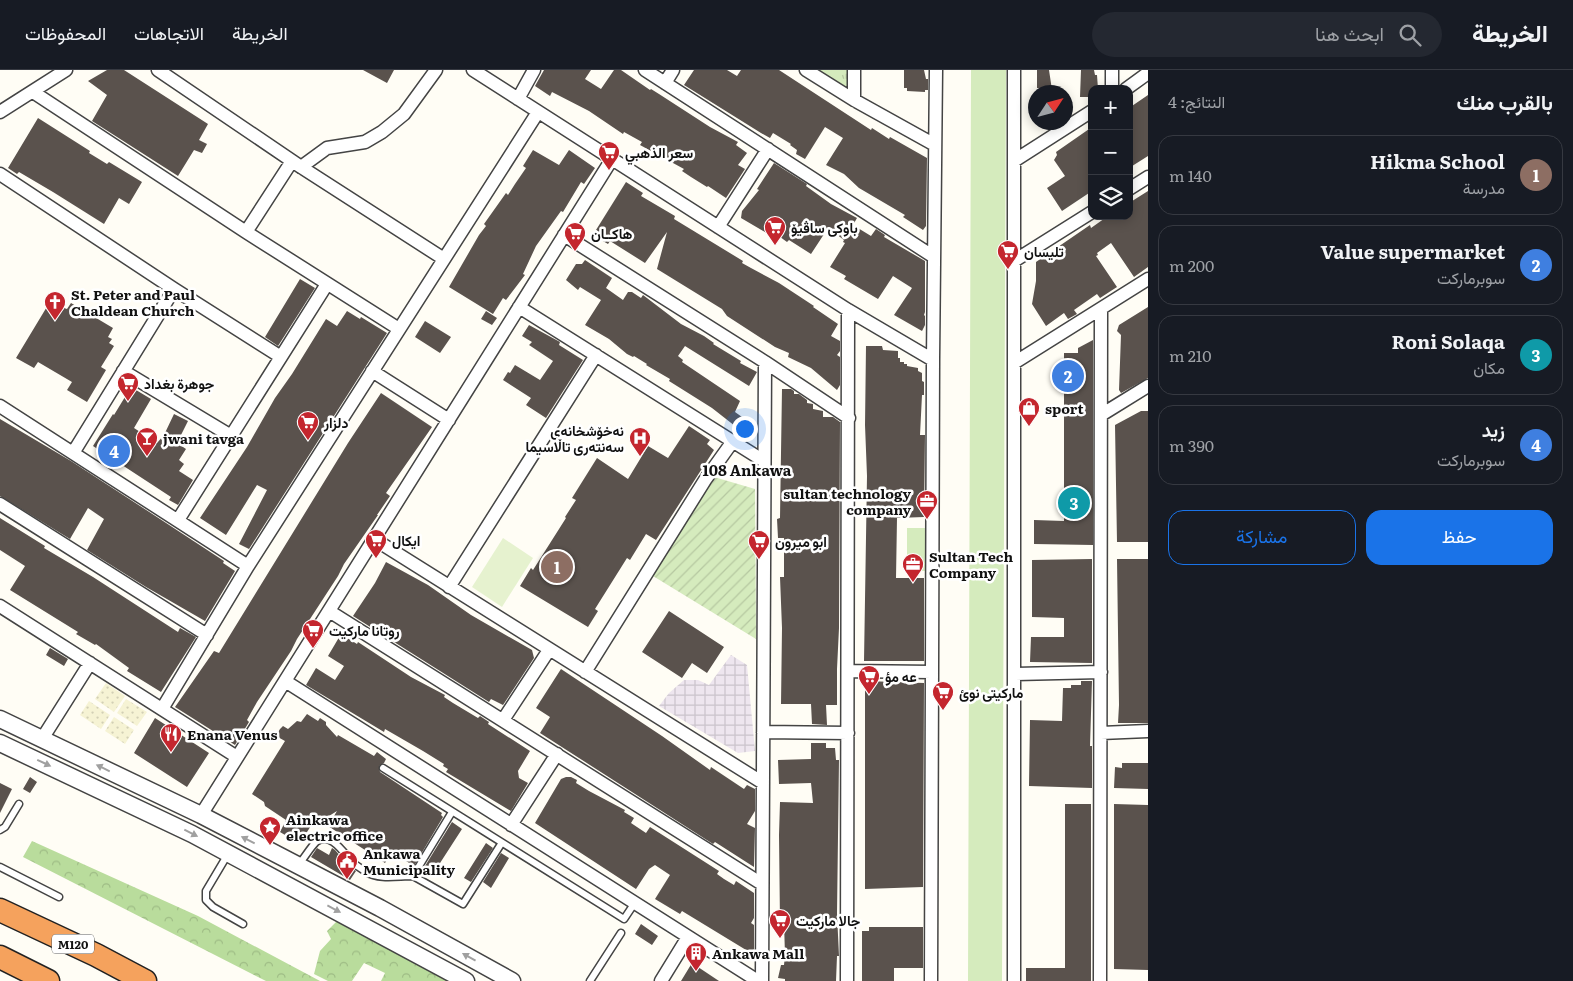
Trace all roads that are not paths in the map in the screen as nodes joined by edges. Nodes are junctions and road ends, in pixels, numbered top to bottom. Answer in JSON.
{"nodes":[{"id":1,"x":66,"y":70,"type":"edge"},
{"id":2,"x":158,"y":70,"type":"edge"},
{"id":3,"x":436,"y":70,"type":"edge"},
{"id":4,"x":473,"y":70,"type":"edge"},
{"id":5,"x":534,"y":70,"type":"edge"},
{"id":6,"x":645,"y":70,"type":"edge"},
{"id":7,"x":673,"y":70,"type":"edge"},
{"id":8,"x":806,"y":70,"type":"edge"},
{"id":9,"x":854,"y":70,"type":"edge"},
{"id":10,"x":936,"y":70,"type":"edge"},
{"id":11,"x":1014,"y":70,"type":"edge"},
{"id":12,"x":1112,"y":70,"type":"edge"},
{"id":13,"x":1148,"y":73,"type":"edge"},
{"id":14,"x":665,"y":83,"type":"junction"},
{"id":15,"x":1112,"y":85,"type":"edge"},
{"id":16,"x":1132,"y":85,"type":"edge"},
{"id":17,"x":33,"y":92,"type":"junction"},
{"id":18,"x":518,"y":99,"type":"junction"},
{"id":19,"x":854,"y":100,"type":"junction"},
{"id":20,"x":0,"y":112,"type":"edge"},
{"id":21,"x":538,"y":112,"type":"junction"},
{"id":22,"x":1088,"y":115,"type":"edge"},
{"id":23,"x":935,"y":145,"type":"junction"},
{"id":24,"x":768,"y":149,"type":"junction"},
{"id":25,"x":612,"y":159,"type":"junction"},
{"id":26,"x":1014,"y":161,"type":"junction"},
{"id":27,"x":296,"y":164,"type":"junction"},
{"id":28,"x":0,"y":174,"type":"edge"},
{"id":29,"x":1148,"y":177,"type":"edge"},
{"id":30,"x":1133,"y":186,"type":"edge"},
{"id":31,"x":1088,"y":215,"type":"edge"},
{"id":32,"x":718,"y":227,"type":"junction"},
{"id":33,"x":246,"y":232,"type":"junction"},
{"id":34,"x":564,"y":235,"type":"junction"},
{"id":35,"x":934,"y":257,"type":"junction"},
{"id":36,"x":444,"y":258,"type":"junction"},
{"id":37,"x":1014,"y":261,"type":"junction"},
{"id":38,"x":1148,"y":278,"type":"edge"},
{"id":39,"x":327,"y":284,"type":"junction"},
{"id":40,"x":174,"y":289,"type":"junction"},
{"id":41,"x":519,"y":307,"type":"junction"},
{"id":42,"x":1101,"y":309,"type":"junction"},
{"id":43,"x":848,"y":310,"type":"junction"},
{"id":44,"x":399,"y":329,"type":"junction"},
{"id":45,"x":596,"y":355,"type":"junction"},
{"id":46,"x":281,"y":357,"type":"junction"},
{"id":47,"x":933,"y":360,"type":"junction"},
{"id":48,"x":764,"y":362,"type":"junction"},
{"id":49,"x":1014,"y":363,"type":"junction"},
{"id":50,"x":123,"y":371,"type":"junction"},
{"id":51,"x":372,"y":371,"type":"junction"},
{"id":52,"x":1148,"y":386,"type":"edge"},
{"id":53,"x":0,"y":406,"type":"edge"},
{"id":54,"x":1101,"y":416,"type":"junction"},
{"id":55,"x":849,"y":418,"type":"junction"},
{"id":56,"x":449,"y":420,"type":"junction"},
{"id":57,"x":231,"y":436,"type":"junction"},
{"id":58,"x":733,"y":441,"type":"junction"},
{"id":59,"x":73,"y":453,"type":"junction"},
{"id":60,"x":764,"y":461,"type":"junction"},
{"id":61,"x":0,"y":504,"type":"edge"},
{"id":62,"x":178,"y":520,"type":"junction"},
{"id":63,"x":374,"y":540,"type":"junction"},
{"id":64,"x":248,"y":566,"type":"junction"},
{"id":65,"x":449,"y":587,"type":"junction"},
{"id":66,"x":0,"y":606,"type":"edge"},
{"id":67,"x":329,"y":611,"type":"junction"},
{"id":68,"x":207,"y":635,"type":"junction"},
{"id":69,"x":549,"y":650,"type":"junction"},
{"id":70,"x":90,"y":663,"type":"junction"},
{"id":71,"x":585,"y":672,"type":"junction"},
{"id":72,"x":848,"y":672,"type":"junction"},
{"id":73,"x":932,"y":672,"type":"junction"},
{"id":74,"x":1101,"y":672,"type":"junction"},
{"id":75,"x":1014,"y":674,"type":"junction"},
{"id":76,"x":285,"y":681,"type":"junction"},
{"id":77,"x":162,"y":709,"type":"junction"},
{"id":78,"x":0,"y":719,"type":"edge"},
{"id":79,"x":503,"y":720,"type":"junction"},
{"id":80,"x":1148,"y":731,"type":"edge"},
{"id":81,"x":763,"y":732,"type":"junction"},
{"id":82,"x":1101,"y":733,"type":"junction"},
{"id":83,"x":848,"y":734,"type":"junction"},
{"id":84,"x":42,"y":739,"type":"junction"},
{"id":85,"x":0,"y":743,"type":"edge"},
{"id":86,"x":557,"y":754,"type":"junction"},
{"id":87,"x":238,"y":757,"type":"junction"},
{"id":88,"x":383,"y":768,"type":"dead end"},
{"id":89,"x":763,"y":783,"type":"junction"},
{"id":90,"x":20,"y":804,"type":"dead end"},
{"id":91,"x":452,"y":812,"type":"junction"},
{"id":92,"x":201,"y":815,"type":"junction"},
{"id":93,"x":511,"y":825,"type":"junction"},
{"id":94,"x":0,"y":830,"type":"edge"},
{"id":95,"x":502,"y":844,"type":"junction"},
{"id":96,"x":228,"y":853,"type":"junction"},
{"id":97,"x":348,"y":856,"type":"junction"},
{"id":98,"x":344,"y":864,"type":"dead end"},
{"id":99,"x":298,"y":865,"type":"junction"},
{"id":100,"x":0,"y":867,"type":"edge"},
{"id":101,"x":413,"y":876,"type":"junction"},
{"id":102,"x":762,"y":884,"type":"junction"},
{"id":103,"x":59,"y":897,"type":"dead end"},
{"id":104,"x":634,"y":904,"type":"junction"},
{"id":105,"x":0,"y":909,"type":"edge"},
{"id":106,"x":397,"y":917,"type":"junction"},
{"id":107,"x":243,"y":924,"type":"dead end"},
{"id":108,"x":621,"y":933,"type":"dead end"},
{"id":109,"x":385,"y":937,"type":"junction"},
{"id":110,"x":688,"y":937,"type":"junction"},
{"id":111,"x":0,"y":957,"type":"edge"},
{"id":112,"x":48,"y":981,"type":"edge"},
{"id":113,"x":145,"y":981,"type":"edge"},
{"id":114,"x":466,"y":981,"type":"edge"},
{"id":115,"x":512,"y":981,"type":"edge"},
{"id":116,"x":590,"y":981,"type":"edge"},
{"id":117,"x":661,"y":981,"type":"edge"},
{"id":118,"x":758,"y":981,"type":"edge"},
{"id":119,"x":762,"y":981,"type":"edge"},
{"id":120,"x":847,"y":981,"type":"edge"},
{"id":121,"x":931,"y":981,"type":"edge"},
{"id":122,"x":1014,"y":981,"type":"edge"},
{"id":123,"x":1100,"y":981,"type":"edge"}],
"edges":[{"from":1,"to":17,"type":"street"},
{"from":2,"to":27,"type":"street"},
{"from":3,"to":27,"type":"street"},
{"from":4,"to":18,"type":"street"},
{"from":5,"to":18,"type":"street"},
{"from":6,"to":14,"type":"street"},
{"from":7,"to":14,"type":"street"},
{"from":8,"to":19,"type":"street"},
{"from":9,"to":19,"type":"street"},
{"from":10,"to":23,"type":"street"},
{"from":11,"to":26,"type":"street"},
{"from":12,"to":15,"type":"street"},
{"from":13,"to":16,"type":"street"},
{"from":14,"to":24,"type":"street"},
{"from":17,"to":20,"type":"street"},
{"from":17,"to":33,"type":"street"},
{"from":18,"to":21,"type":"street"},
{"from":19,"to":23,"type":"street"},
{"from":21,"to":25,"type":"street"},
{"from":21,"to":36,"type":"street"},
{"from":22,"to":26,"type":"street"},
{"from":23,"to":35,"type":"street"},
{"from":24,"to":32,"type":"street"},
{"from":24,"to":35,"type":"street"},
{"from":25,"to":32,"type":"street"},
{"from":25,"to":34,"type":"street"},
{"from":26,"to":37,"type":"street"},
{"from":27,"to":33,"type":"street"},
{"from":27,"to":36,"type":"street"},
{"from":28,"to":40,"type":"street"},
{"from":29,"to":30,"type":"street"},
{"from":31,"to":37,"type":"street"},
{"from":32,"to":43,"type":"street"},
{"from":33,"to":39,"type":"street"},
{"from":34,"to":41,"type":"street"},
{"from":34,"to":48,"type":"street"},
{"from":35,"to":47,"type":"street"},
{"from":36,"to":44,"type":"street"},
{"from":37,"to":49,"type":"street"},
{"from":38,"to":42,"type":"street"},
{"from":39,"to":44,"type":"street"},
{"from":39,"to":46,"type":"street"},
{"from":40,"to":46,"type":"street"},
{"from":40,"to":50,"type":"street"},
{"from":41,"to":45,"type":"street"},
{"from":41,"to":56,"type":"street"},
{"from":42,"to":49,"type":"street"},
{"from":42,"to":54,"type":"street"},
{"from":43,"to":47,"type":"street"},
{"from":43,"to":55,"type":"street"},
{"from":44,"to":51,"type":"street"},
{"from":45,"to":58,"type":"street"},
{"from":45,"to":65,"type":"street"},
{"from":46,"to":57,"type":"street"},
{"from":47,"to":73,"type":"street"},
{"from":48,"to":55,"type":"street"},
{"from":48,"to":60,"type":"street"},
{"from":49,"to":75,"type":"street"},
{"from":50,"to":57,"type":"street"},
{"from":50,"to":59,"type":"street"},
{"from":51,"to":56,"type":"street"},
{"from":51,"to":64,"type":"street"},
{"from":52,"to":54,"type":"street"},
{"from":53,"to":59,"type":"street"},
{"from":54,"to":74,"type":"street"},
{"from":55,"to":72,"type":"street"},
{"from":56,"to":63,"type":"street"},
{"from":57,"to":62,"type":"street"},
{"from":58,"to":60,"type":"street"},
{"from":58,"to":71,"type":"street"},
{"from":59,"to":62,"type":"street"},
{"from":60,"to":81,"type":"street"},
{"from":61,"to":68,"type":"street"},
{"from":62,"to":64,"type":"street"},
{"from":63,"to":65,"type":"street"},
{"from":63,"to":67,"type":"street"},
{"from":64,"to":68,"type":"street"},
{"from":65,"to":69,"type":"street"},
{"from":66,"to":70,"type":"street"},
{"from":67,"to":76,"type":"street"},
{"from":67,"to":79,"type":"street"},
{"from":68,"to":77,"type":"street"},
{"from":69,"to":71,"type":"street"},
{"from":69,"to":79,"type":"street"},
{"from":70,"to":77,"type":"street"},
{"from":70,"to":84,"type":"street"},
{"from":71,"to":89,"type":"street"},
{"from":72,"to":73,"type":"street"},
{"from":72,"to":83,"type":"street"},
{"from":73,"to":121,"type":"street"},
{"from":74,"to":75,"type":"street"},
{"from":74,"to":82,"type":"street"},
{"from":75,"to":122,"type":"street"},
{"from":76,"to":87,"type":"street"},
{"from":76,"to":93,"type":"street"},
{"from":77,"to":87,"type":"street"},
{"from":78,"to":84,"type":"street"},
{"from":79,"to":86,"type":"street"},
{"from":80,"to":82,"type":"street"},
{"from":81,"to":83,"type":"street"},
{"from":81,"to":89,"type":"street"},
{"from":82,"to":123,"type":"street"},
{"from":83,"to":120,"type":"street"},
{"from":92,"to":84,"type":"street","one_way":true},
{"from":85,"to":96,"type":"street","one_way":true},
{"from":86,"to":93,"type":"street"},
{"from":86,"to":102,"type":"street"},
{"from":87,"to":92,"type":"street"},
{"from":88,"to":91,"type":"lane"},
{"from":89,"to":102,"type":"street"},
{"from":90,"to":94,"type":"lane"},
{"from":91,"to":95,"type":"lane"},
{"from":91,"to":101,"type":"lane"},
{"from":99,"to":92,"type":"street","one_way":true},
{"from":93,"to":104,"type":"street"},
{"from":95,"to":101,"type":"lane"},
{"from":95,"to":104,"type":"lane"},
{"from":96,"to":107,"type":"lane"},
{"from":96,"to":109,"type":"street","one_way":true},
{"from":97,"to":98,"type":"lane"},
{"from":97,"to":99,"type":"lane"},
{"from":97,"to":101,"type":"lane"},
{"from":99,"to":106,"type":"street"},
{"from":100,"to":103,"type":"lane"},
{"from":102,"to":119,"type":"street"},
{"from":104,"to":110,"type":"street"},
{"from":105,"to":113,"type":"highway","number":"M120"},
{"from":106,"to":109,"type":"street"},
{"from":115,"to":106,"type":"street","one_way":true},
{"from":108,"to":116,"type":"lane"},
{"from":109,"to":114,"type":"street"},
{"from":110,"to":117,"type":"street"},
{"from":110,"to":118,"type":"street"},
{"from":111,"to":112,"type":"highway"}]}
